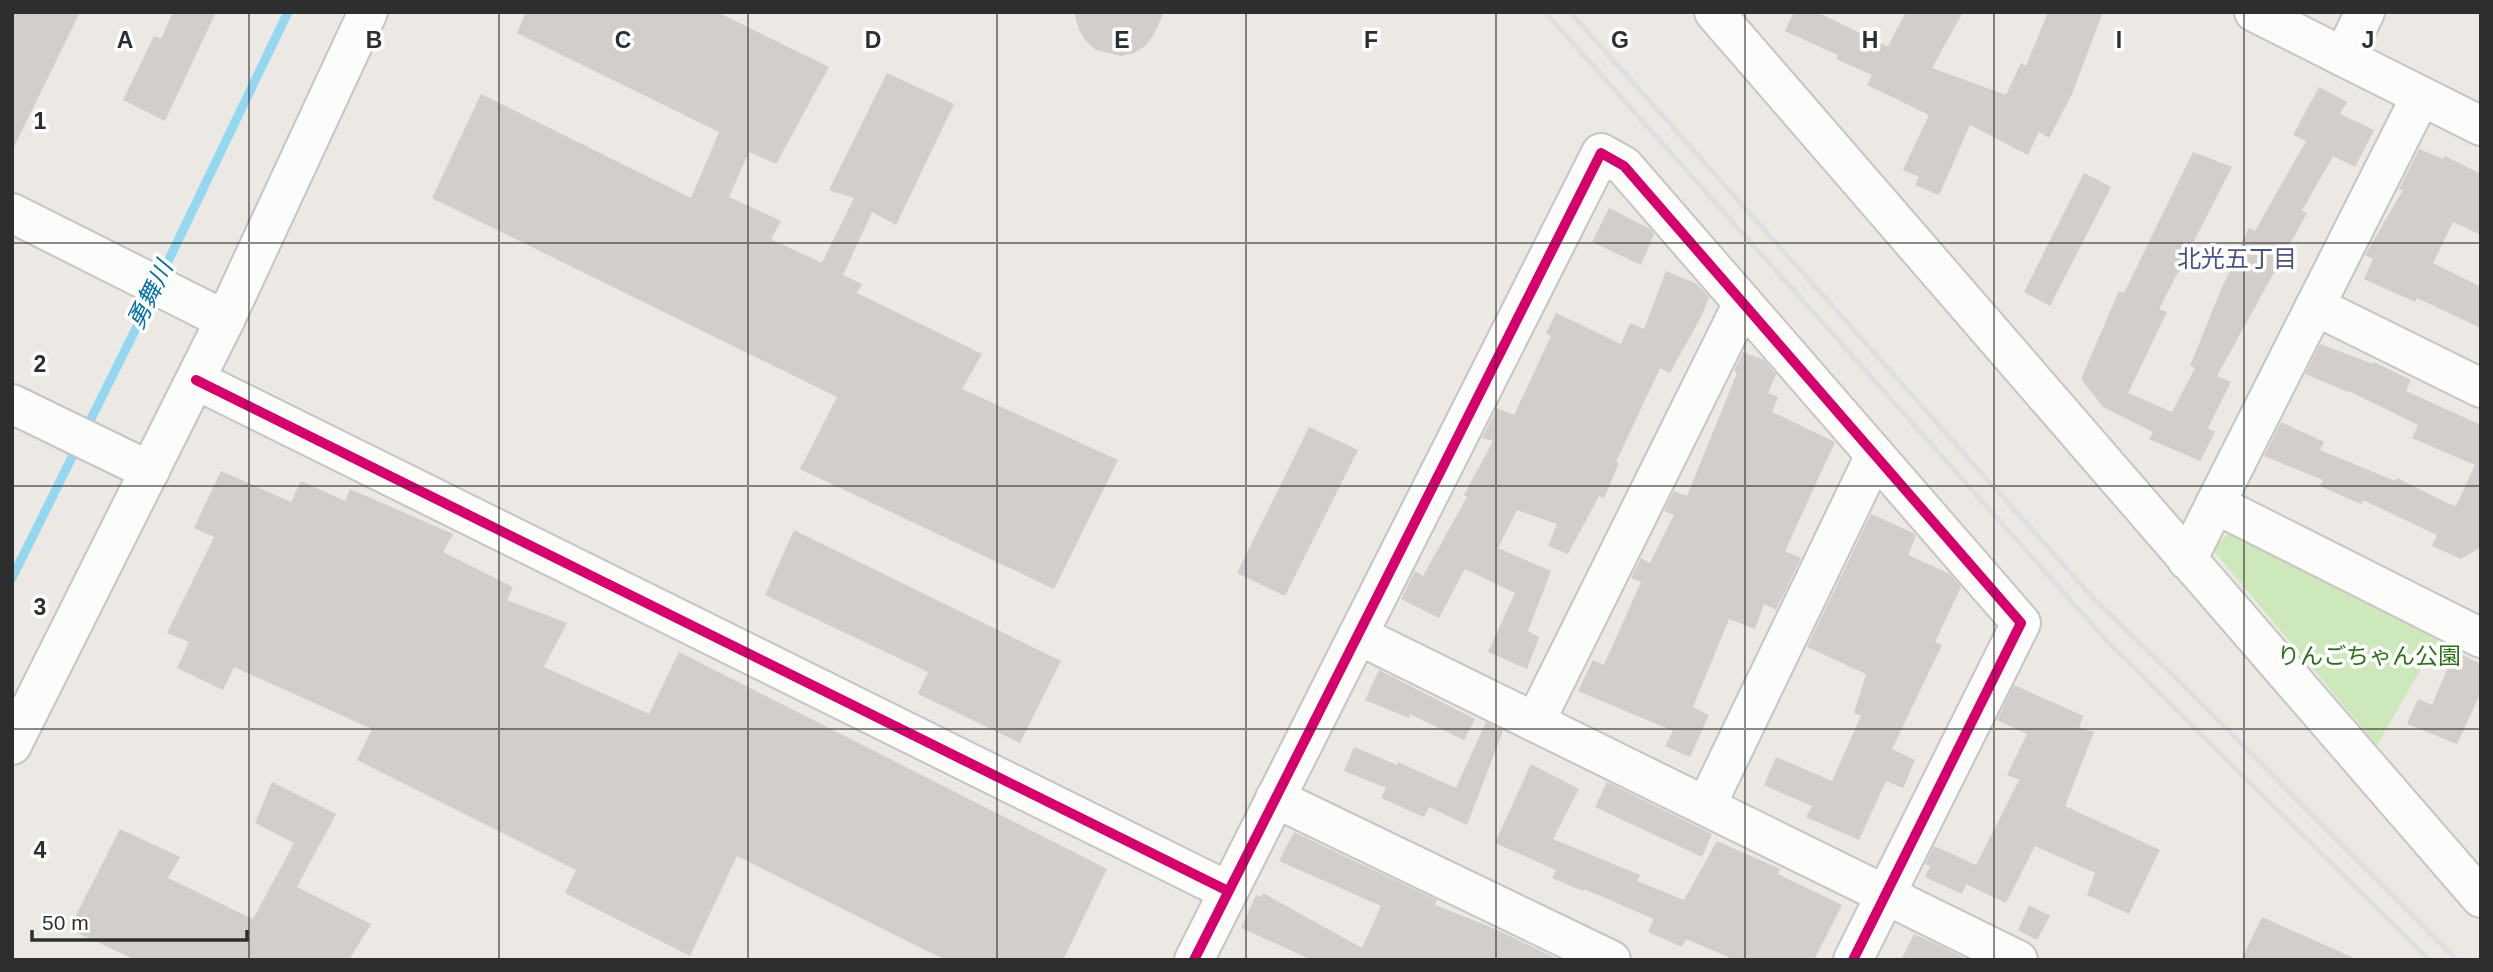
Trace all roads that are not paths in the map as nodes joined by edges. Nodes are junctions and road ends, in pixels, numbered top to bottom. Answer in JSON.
{"nodes":[{"id":1,"x":368,"y":12,"type":"edge"},
{"id":2,"x":1714,"y":12,"type":"edge"},
{"id":3,"x":2254,"y":12,"type":"edge"},
{"id":4,"x":2365,"y":12,"type":"edge"},
{"id":5,"x":2343,"y":57,"type":"junction"},
{"id":6,"x":2421,"y":96,"type":"junction"},
{"id":7,"x":2481,"y":126,"type":"edge"},
{"id":8,"x":12,"y":213,"type":"edge"},
{"id":9,"x":1743,"y":303,"type":"junction"},
{"id":10,"x":2315,"y":306,"type":"junction"},
{"id":11,"x":225,"y":320,"type":"junction"},
{"id":12,"x":196,"y":380,"type":"junction"},
{"id":13,"x":2481,"y":388,"type":"edge"},
{"id":14,"x":12,"y":404,"type":"edge"},
{"id":15,"x":1875,"y":455,"type":"junction"},
{"id":16,"x":150,"y":471,"type":"junction"},
{"id":17,"x":2215,"y":505,"type":"junction"},
{"id":18,"x":2188,"y":560,"type":"junction"},
{"id":19,"x":1358,"y":635,"type":"junction"},
{"id":20,"x":2481,"y":638,"type":"edge"},
{"id":21,"x":1535,"y":722,"type":"junction"},
{"id":22,"x":12,"y":746,"type":"edge"},
{"id":23,"x":1275,"y":798,"type":"junction"},
{"id":24,"x":1706,"y":806,"type":"junction"},
{"id":25,"x":1228,"y":891,"type":"junction"},
{"id":26,"x":1886,"y":894,"type":"junction"},
{"id":27,"x":2481,"y":898,"type":"edge"},
{"id":28,"x":1194,"y":960,"type":"edge"},
{"id":29,"x":1611,"y":960,"type":"edge"},
{"id":30,"x":1853,"y":960,"type":"edge"},
{"id":31,"x":2018,"y":960,"type":"edge"}],
"edges":[{"from":1,"to":11,"type":"street"},
{"from":2,"to":18,"type":"street"},
{"from":3,"to":5,"type":"street"},
{"from":4,"to":5,"type":"street"},
{"from":5,"to":6,"type":"street"},
{"from":6,"to":7,"type":"street"},
{"from":6,"to":10,"type":"street"},
{"from":8,"to":11,"type":"street"},
{"from":9,"to":15,"type":"street"},
{"from":9,"to":19,"type":"street"},
{"from":9,"to":21,"type":"street"},
{"from":10,"to":13,"type":"street"},
{"from":10,"to":17,"type":"street"},
{"from":11,"to":12,"type":"street"},
{"from":12,"to":16,"type":"street"},
{"from":12,"to":25,"type":"street"},
{"from":14,"to":16,"type":"street"},
{"from":15,"to":24,"type":"street"},
{"from":15,"to":26,"type":"street"},
{"from":16,"to":22,"type":"street"},
{"from":17,"to":18,"type":"street"},
{"from":17,"to":20,"type":"street"},
{"from":18,"to":27,"type":"street"},
{"from":19,"to":21,"type":"street"},
{"from":19,"to":23,"type":"street"},
{"from":21,"to":24,"type":"street"},
{"from":23,"to":25,"type":"street"},
{"from":23,"to":29,"type":"street"},
{"from":24,"to":26,"type":"street"},
{"from":25,"to":28,"type":"street"},
{"from":26,"to":30,"type":"street"},
{"from":26,"to":31,"type":"street"}]}
